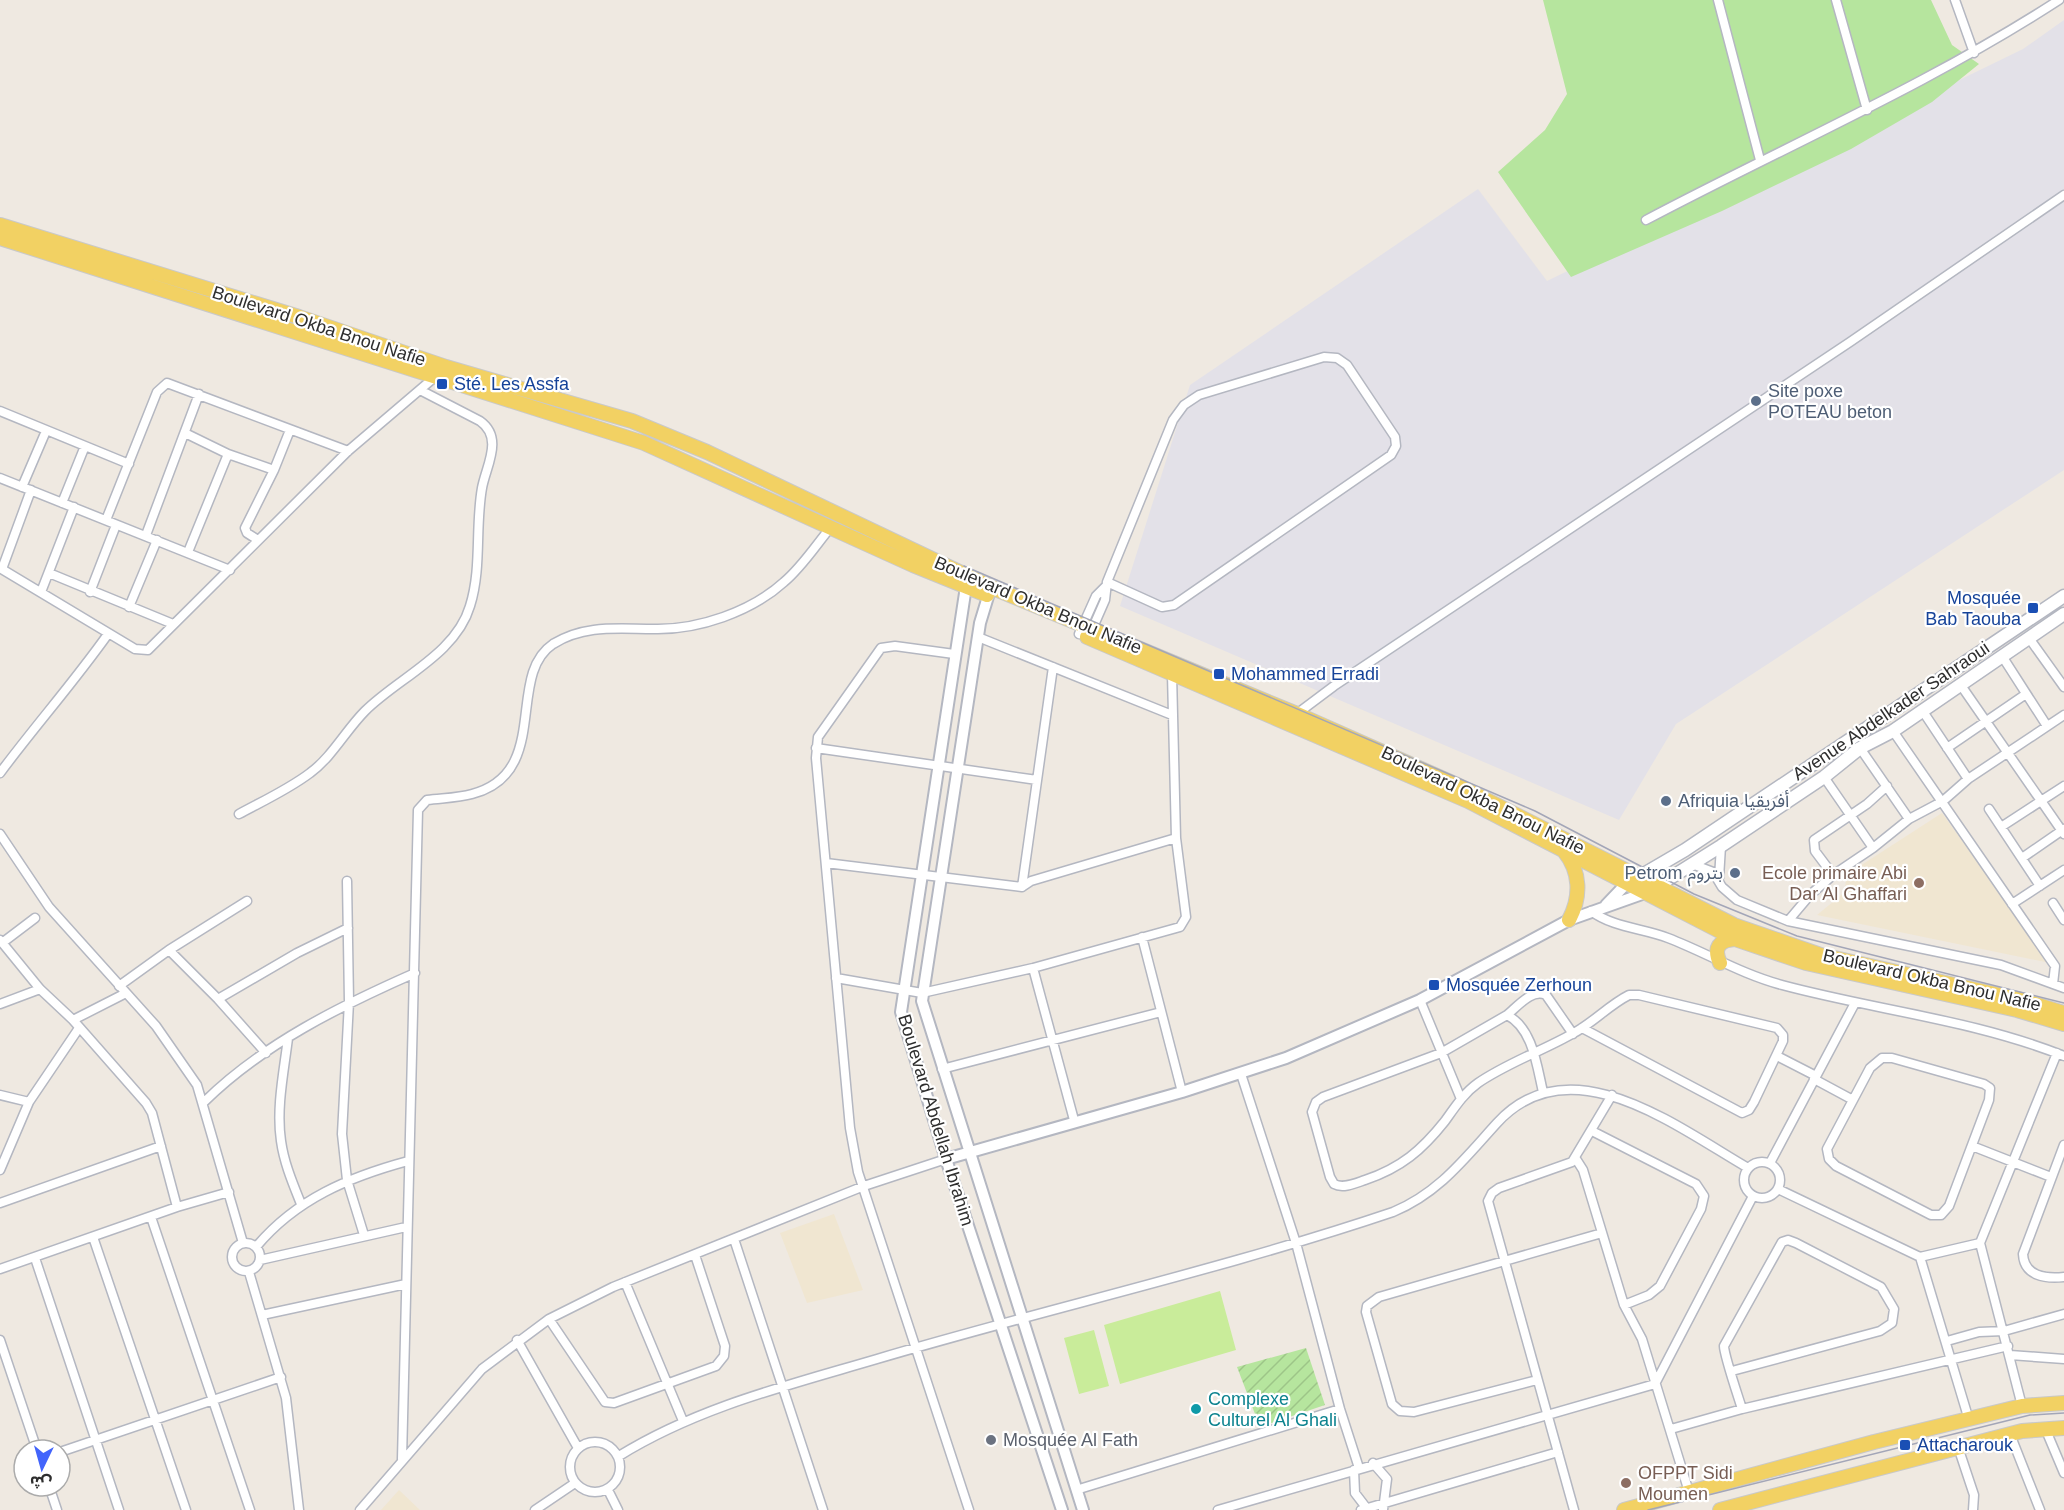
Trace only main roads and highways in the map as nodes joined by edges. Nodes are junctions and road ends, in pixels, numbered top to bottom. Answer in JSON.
{"nodes":[{"id":1,"x":1,"y":231,"type":"edge"},
{"id":2,"x":299,"y":317,"type":"junction"},
{"id":3,"x":294,"y":332,"type":"junction"},
{"id":4,"x":967,"y":582,"type":"junction"},
{"id":5,"x":2064,"y":596,"type":"edge"},
{"id":6,"x":2062,"y":619,"type":"edge"},
{"id":7,"x":1086,"y":632,"type":"junction"},
{"id":8,"x":1292,"y":718,"type":"junction"},
{"id":9,"x":1563,"y":849,"type":"junction"},
{"id":10,"x":1633,"y":880,"type":"junction"},
{"id":11,"x":1651,"y":890,"type":"junction"},
{"id":12,"x":1569,"y":920,"type":"road end"},
{"id":13,"x":1735,"y":939,"type":"junction"},
{"id":14,"x":1720,"y":963,"type":"road end"},
{"id":15,"x":2064,"y":1013,"type":"edge"},
{"id":16,"x":2064,"y":1024,"type":"edge"},
{"id":17,"x":2064,"y":1403,"type":"edge"},
{"id":18,"x":2064,"y":1428,"type":"edge"},
{"id":19,"x":1624,"y":1510,"type":"edge"},
{"id":20,"x":1720,"y":1510,"type":"edge"}],
"edges":[{"from":1,"to":2,"type":"main road","name":"Boulevard Okba Bnou Nafie"},
{"from":1,"to":3,"type":"main road","name":"Boulevard Okba Bnou Nafie"},
{"from":2,"to":3,"type":"main road"},
{"from":2,"to":4,"type":"main road","name":"Boulevard Okba Bnou Nafie"},
{"from":3,"to":4,"type":"main road","name":"Boulevard Okba Bnou Nafie"},
{"from":4,"to":7,"type":"main road","name":"Boulevard Okba Bnou Nafie"},
{"from":5,"to":10,"type":"main road","name":"Avenue Abdelkader Sahraoui"},
{"from":6,"to":11,"type":"main road","name":"Avenue Abdelkader Sahraoui"},
{"from":7,"to":8,"type":"main road","name":"Boulevard Okba Bnou Nafie"},
{"from":7,"to":8,"type":"main road","name":"Boulevard Okba Bnou Nafie"},
{"from":8,"to":9,"type":"main road","name":"Boulevard Okba Bnou Nafie"},
{"from":8,"to":10,"type":"main road","name":"Boulevard Okba Bnou Nafie"},
{"from":9,"to":10,"type":"main road","name":"Boulevard Okba Bnou Nafie"},
{"from":9,"to":12,"type":"main road"},
{"from":10,"to":11,"type":"main road","name":"Boulevard Okba Bnou Nafie"},
{"from":11,"to":13,"type":"main road","name":"Boulevard Okba Bnou Nafie"},
{"from":11,"to":15,"type":"main road","name":"Boulevard Okba Bnou Nafie"},
{"from":13,"to":14,"type":"main road"},
{"from":13,"to":16,"type":"main road","name":"Boulevard Okba Bnou Nafie"},
{"from":17,"to":19,"type":"main road"},
{"from":18,"to":20,"type":"main road"}]}
